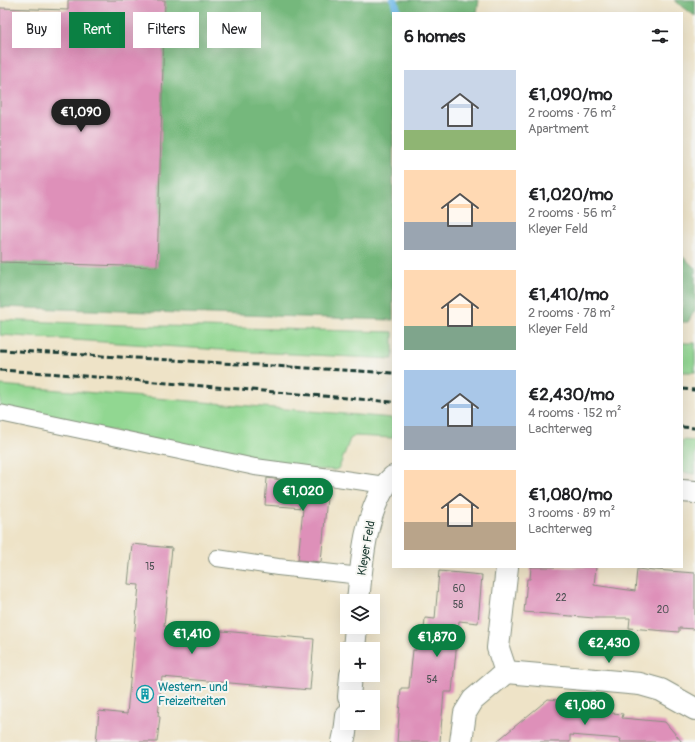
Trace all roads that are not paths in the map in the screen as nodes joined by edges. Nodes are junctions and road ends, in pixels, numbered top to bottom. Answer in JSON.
{"nodes":[{"id":1,"x":0,"y":413,"type":"edge"},
{"id":2,"x":389,"y":481,"type":"edge"},
{"id":3,"x":683,"y":491,"type":"edge"},
{"id":4,"x":695,"y":492,"type":"edge"},
{"id":5,"x":217,"y":558,"type":"dead end"},
{"id":6,"x":507,"y":568,"type":"edge"},
{"id":7,"x":361,"y":576,"type":"junction"},
{"id":8,"x":359,"y":594,"type":"edge"},
{"id":9,"x":506,"y":672,"type":"junction"},
{"id":10,"x":695,"y":709,"type":"edge"},
{"id":11,"x":345,"y":730,"type":"edge"},
{"id":12,"x":343,"y":742,"type":"edge"},
{"id":13,"x":461,"y":742,"type":"edge"}],
"edges":[{"from":1,"to":2,"type":"lane"},
{"from":2,"to":7,"type":"street","name":"Kleyer Feld"},
{"from":3,"to":4,"type":"street"},
{"from":5,"to":7,"type":"lane"},
{"from":6,"to":9,"type":"street"},
{"from":7,"to":8,"type":"street","name":"Kleyer Feld"},
{"from":9,"to":10,"type":"street"},
{"from":9,"to":13,"type":"street"},
{"from":11,"to":12,"type":"street"}]}
